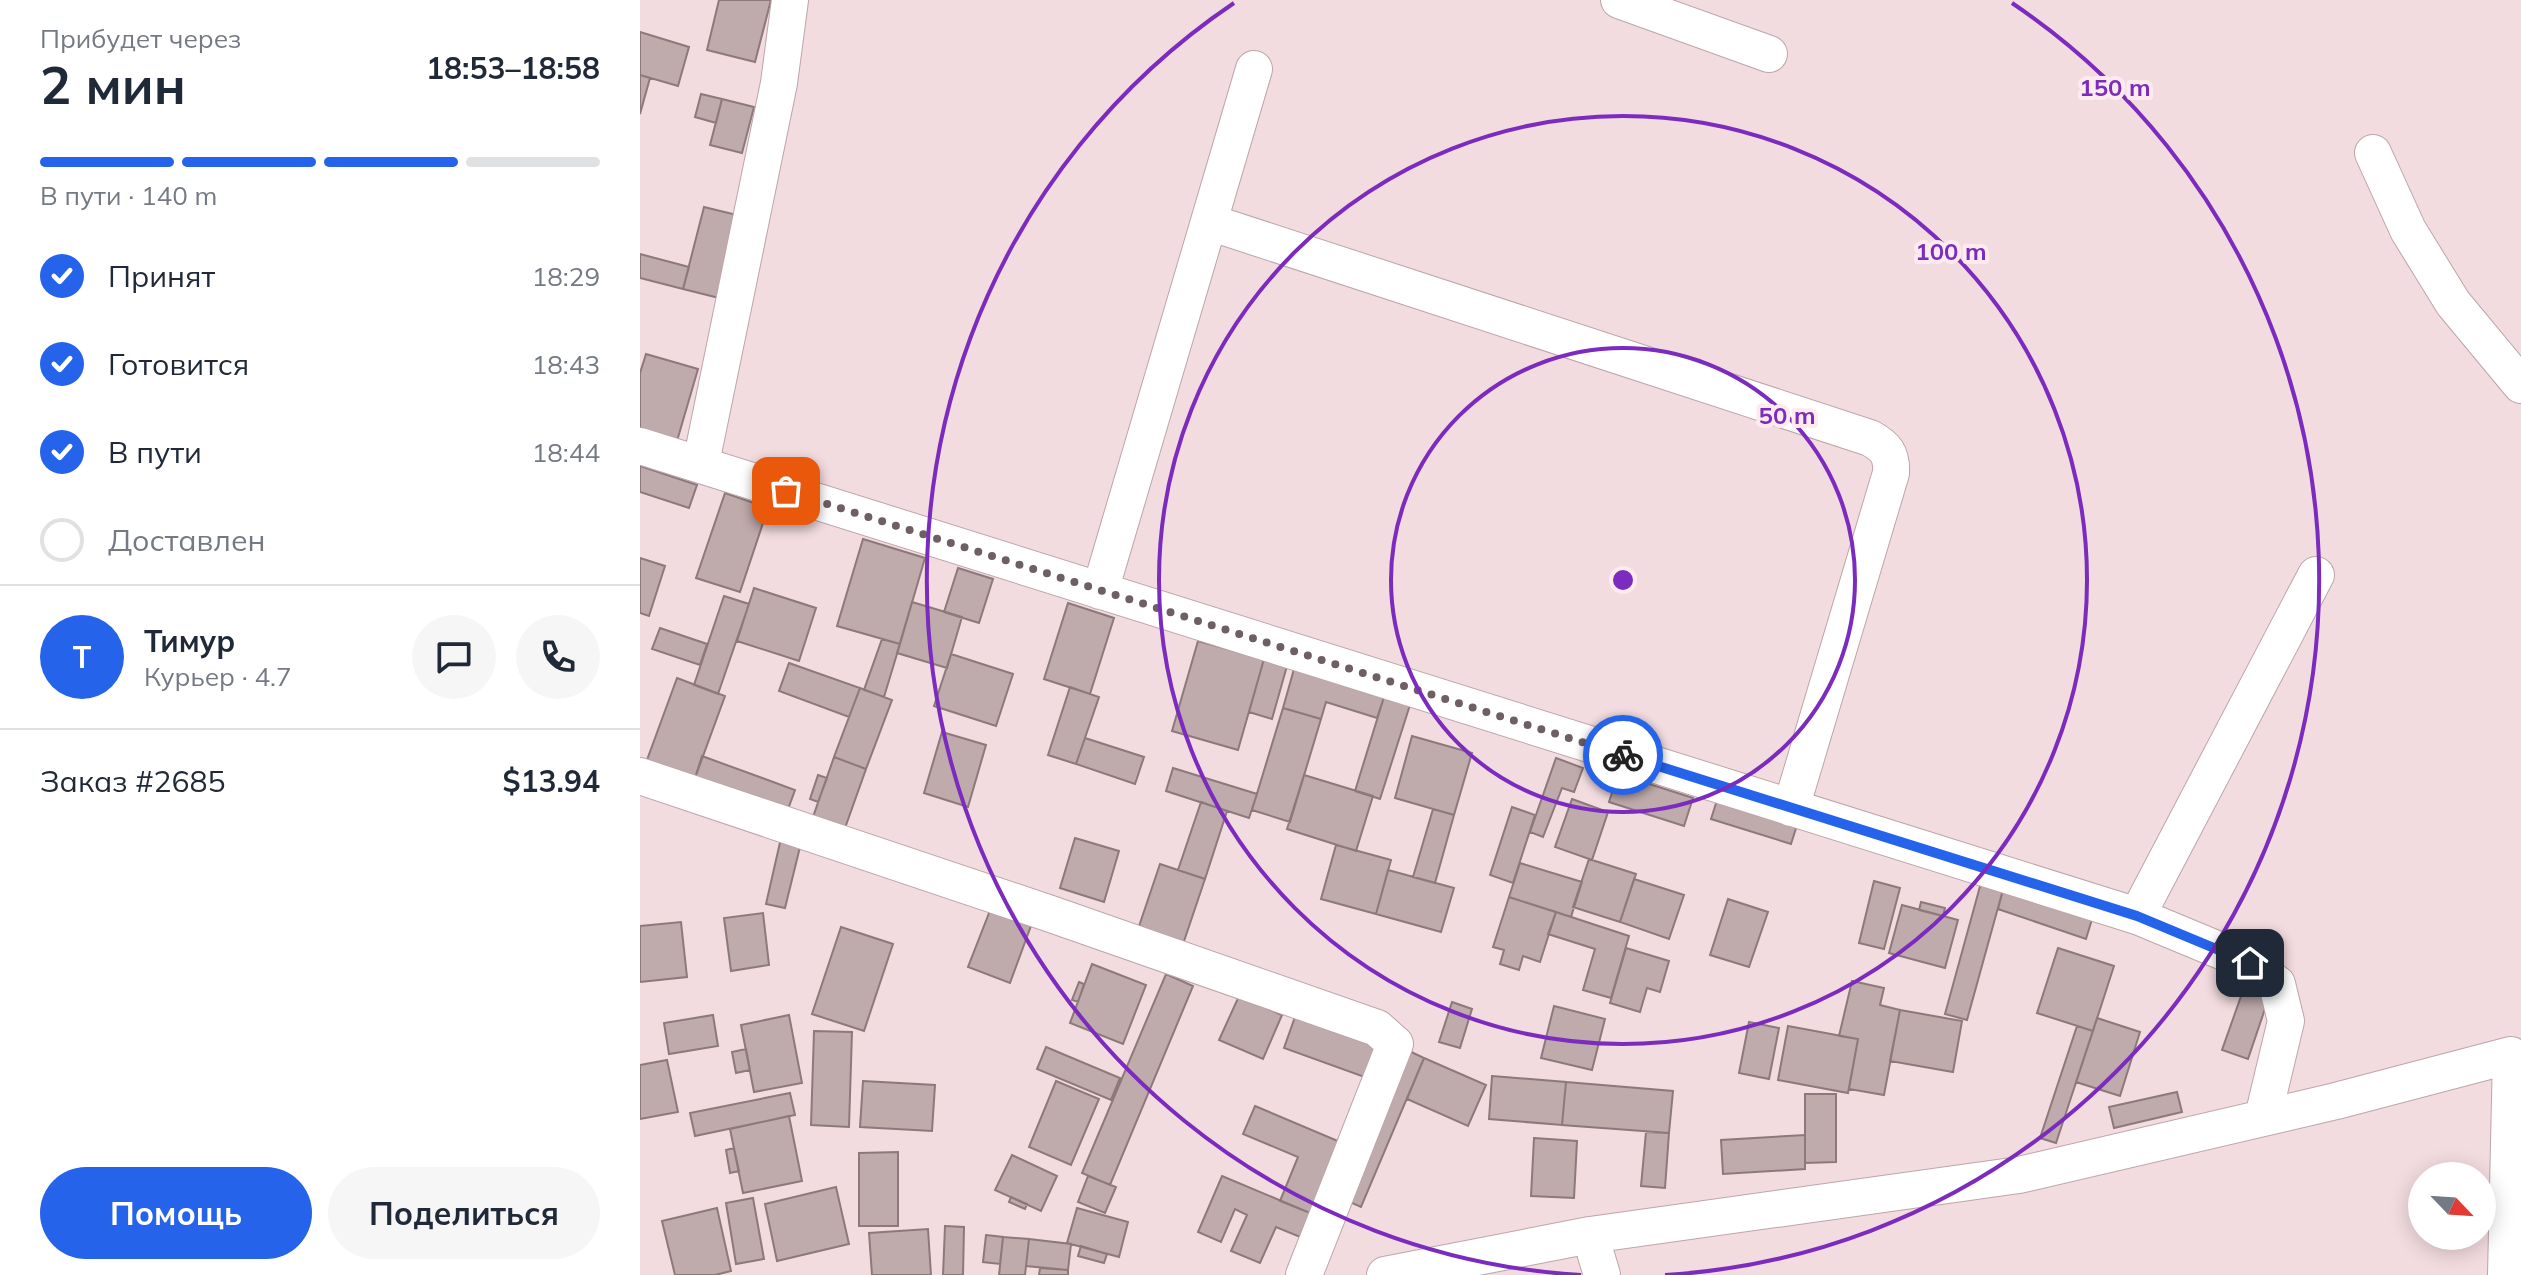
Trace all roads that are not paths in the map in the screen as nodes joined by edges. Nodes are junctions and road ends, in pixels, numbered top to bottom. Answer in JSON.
{"nodes":[{"id":1,"x":790,"y":0,"type":"edge"},
{"id":2,"x":1619,"y":0,"type":"edge"},
{"id":3,"x":1769,"y":54,"type":"dead end"},
{"id":4,"x":1254,"y":69,"type":"dead end"},
{"id":5,"x":2373,"y":153,"type":"dead end"},
{"id":6,"x":1209,"y":222,"type":"junction"},
{"id":7,"x":2521,"y":385,"type":"edge"},
{"id":8,"x":640,"y":446,"type":"edge"},
{"id":9,"x":701,"y":463,"type":"junction"},
{"id":10,"x":2316,"y":575,"type":"dead end"},
{"id":11,"x":1100,"y":591,"type":"junction"},
{"id":12,"x":640,"y":776,"type":"edge"},
{"id":13,"x":1791,"y":808,"type":"junction"},
{"id":14,"x":2137,"y":916,"type":"junction"},
{"id":15,"x":2516,"y":1057,"type":"edge"},
{"id":16,"x":2263,"y":1117,"type":"junction"},
{"id":17,"x":1590,"y":1235,"type":"junction"},
{"id":18,"x":1304,"y":1275,"type":"edge"},
{"id":19,"x":1385,"y":1275,"type":"edge"},
{"id":20,"x":1602,"y":1275,"type":"edge"},
{"id":21,"x":2506,"y":1275,"type":"edge"}],
"edges":[{"from":1,"to":9,"type":"street"},
{"from":2,"to":3,"type":"street"},
{"from":4,"to":6,"type":"street"},
{"from":5,"to":7,"type":"street"},
{"from":6,"to":11,"type":"street"},
{"from":6,"to":13,"type":"street"},
{"from":8,"to":9,"type":"street"},
{"from":9,"to":11,"type":"street"},
{"from":10,"to":14,"type":"street"},
{"from":11,"to":13,"type":"street"},
{"from":12,"to":18,"type":"street"},
{"from":13,"to":14,"type":"street"},
{"from":14,"to":16,"type":"street"},
{"from":15,"to":16,"type":"street"},
{"from":15,"to":21,"type":"street"},
{"from":16,"to":17,"type":"street"},
{"from":17,"to":19,"type":"street"},
{"from":17,"to":20,"type":"street"}]}
